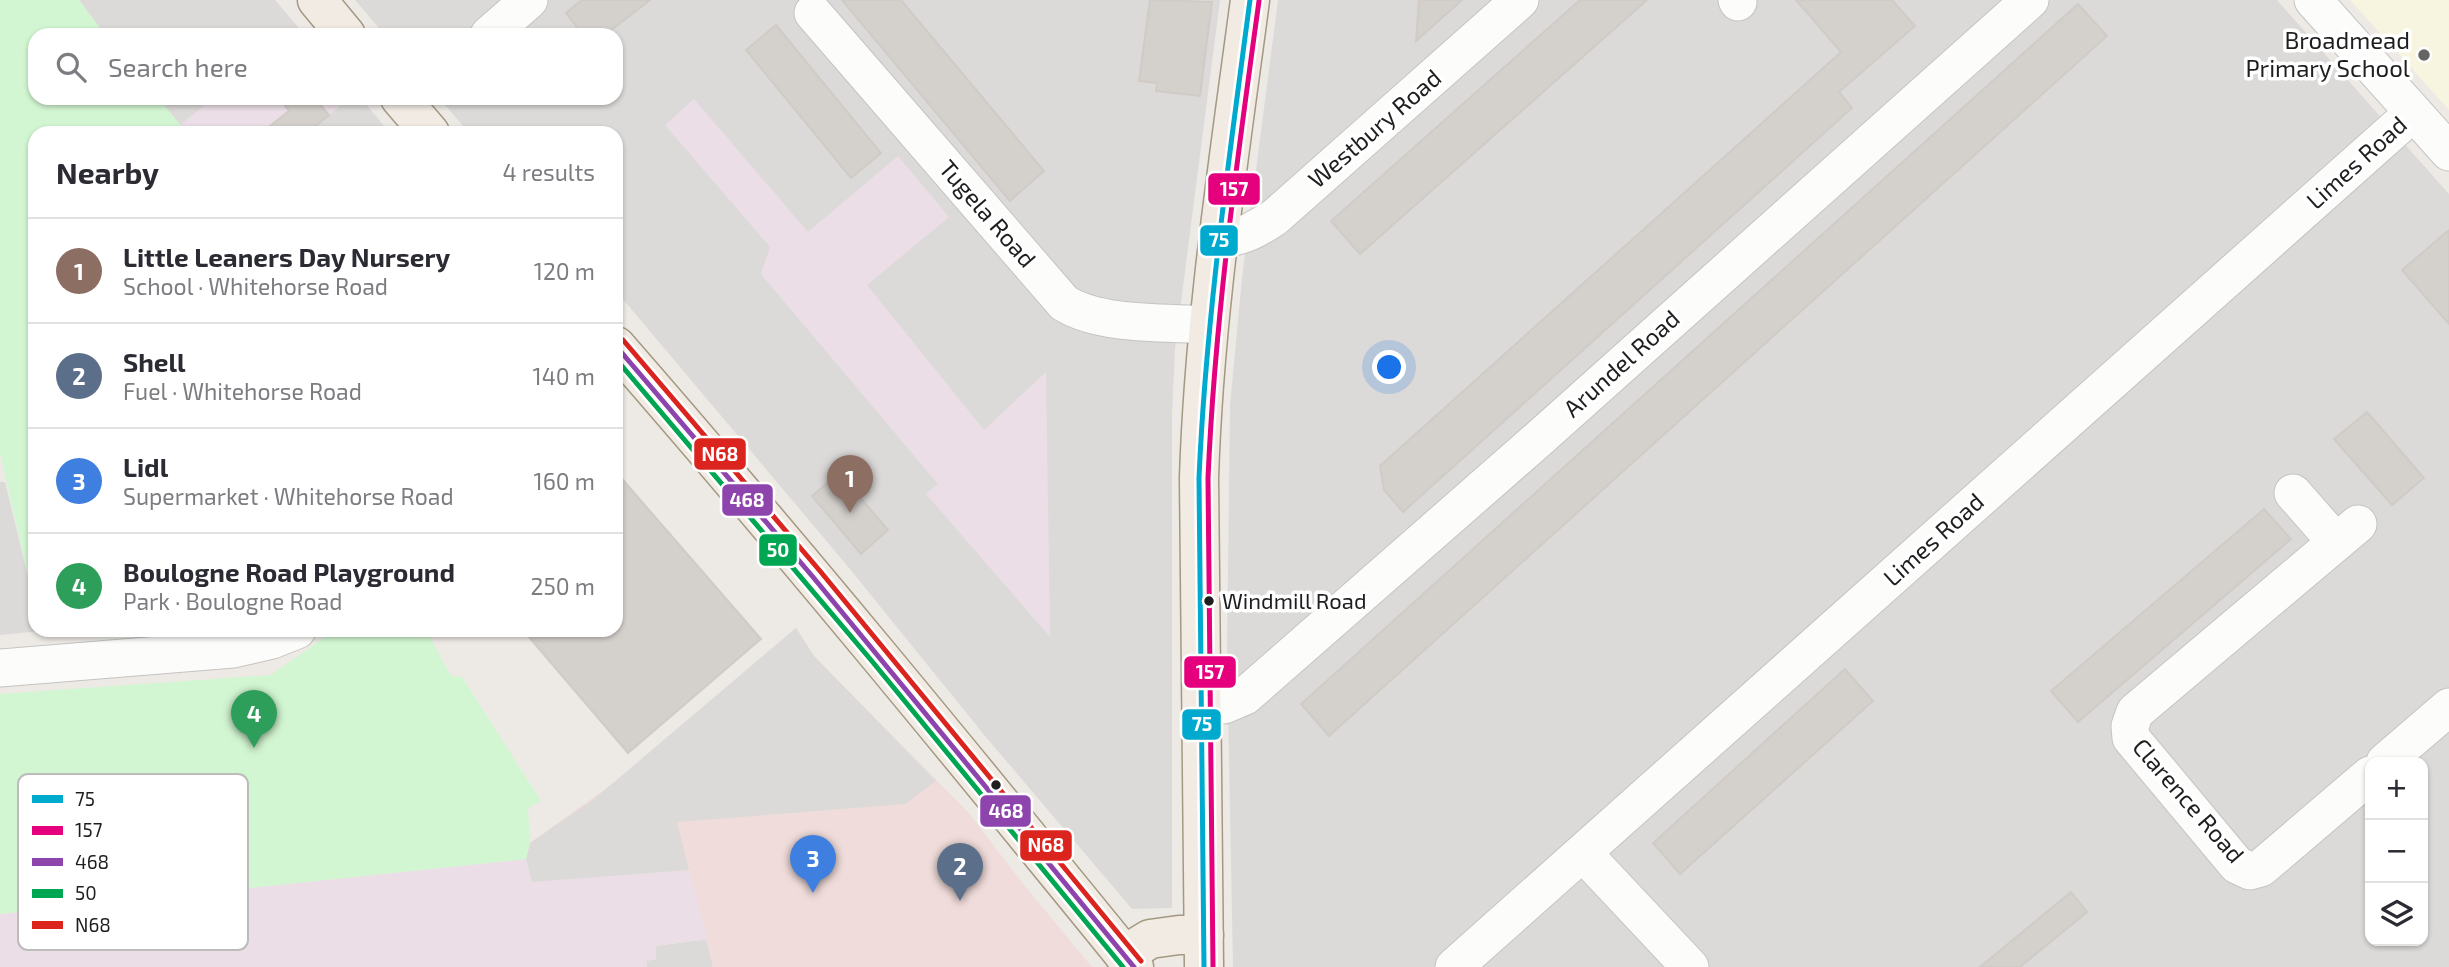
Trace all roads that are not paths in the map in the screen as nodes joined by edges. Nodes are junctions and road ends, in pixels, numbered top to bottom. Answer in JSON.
{"nodes":[{"id":1,"x":317,"y":0,"type":"edge"},
{"id":2,"x":529,"y":0,"type":"edge"},
{"id":3,"x":1250,"y":0,"type":"edge"},
{"id":4,"x":1520,"y":0,"type":"edge"},
{"id":5,"x":2031,"y":0,"type":"edge"},
{"id":6,"x":2313,"y":0,"type":"edge"},
{"id":7,"x":813,"y":13,"type":"dead end"},
{"id":8,"x":340,"y":28,"type":"edge"},
{"id":9,"x":497,"y":28,"type":"edge"},
{"id":10,"x":2413,"y":113,"type":"junction"},
{"id":11,"x":2449,"y":152,"type":"edge"},
{"id":12,"x":1219,"y":239,"type":"junction"},
{"id":13,"x":1209,"y":325,"type":"junction"},
{"id":14,"x":623,"y":366,"type":"edge"},
{"id":15,"x":2293,"y":494,"type":"dead end"},
{"id":16,"x":280,"y":637,"type":"edge"},
{"id":17,"x":0,"y":668,"type":"edge"},
{"id":18,"x":1202,"y":705,"type":"junction"},
{"id":19,"x":2449,"y":708,"type":"edge"},
{"id":20,"x":2391,"y":757,"type":"edge"},
{"id":21,"x":2365,"y":779,"type":"edge"},
{"id":22,"x":1583,"y":853,"type":"junction"},
{"id":23,"x":1204,"y":951,"type":"edge"},
{"id":24,"x":1129,"y":961,"type":"edge"},
{"id":25,"x":1454,"y":967,"type":"edge"},
{"id":26,"x":1690,"y":967,"type":"edge"}],
"edges":[{"from":1,"to":8,"type":"main road"},
{"from":2,"to":9,"type":"street"},
{"from":3,"to":12,"type":"main road"},
{"from":4,"to":12,"type":"street","name":"Westbury Road"},
{"from":5,"to":18,"type":"street","name":"Arundel Road"},
{"from":6,"to":10,"type":"street"},
{"from":7,"to":13,"type":"street","name":"Tugela Road"},
{"from":10,"to":11,"type":"street"},
{"from":10,"to":22,"type":"street","name":"Limes Road"},
{"from":12,"to":13,"type":"main road"},
{"from":13,"to":18,"type":"main road"},
{"from":14,"to":24,"type":"main road"},
{"from":15,"to":21,"type":"street","name":"Clarence Road"},
{"from":16,"to":17,"type":"street"},
{"from":18,"to":23,"type":"main road"},
{"from":19,"to":20,"type":"street"},
{"from":22,"to":25,"type":"street","name":"Limes Road"},
{"from":22,"to":26,"type":"street"},
{"from":23,"to":24,"type":"main road"}]}
